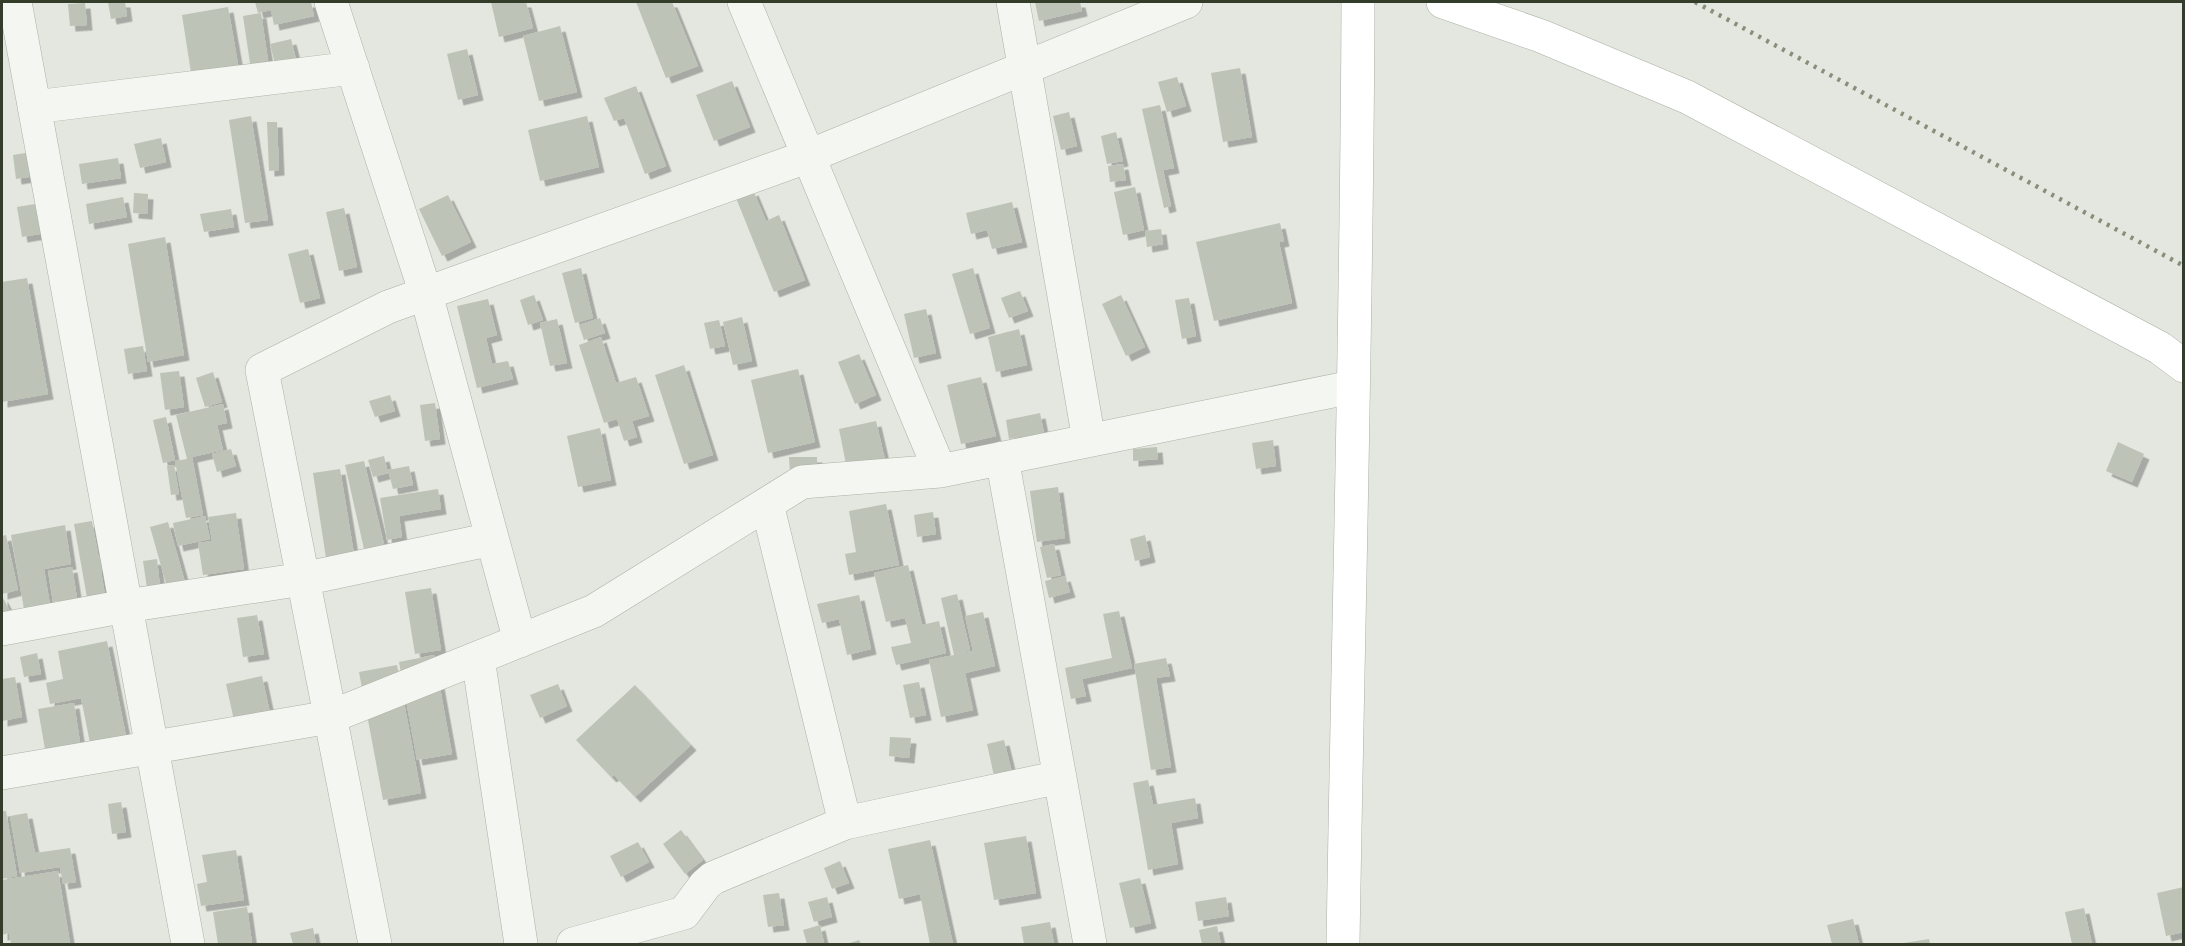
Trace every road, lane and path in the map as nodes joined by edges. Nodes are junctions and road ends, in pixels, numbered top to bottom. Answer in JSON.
{"nodes":[{"id":1,"x":15,"y":2,"type":"edge"},
{"id":2,"x":331,"y":2,"type":"edge"},
{"id":3,"x":744,"y":2,"type":"edge"},
{"id":4,"x":1013,"y":2,"type":"edge"},
{"id":5,"x":1186,"y":2,"type":"edge"},
{"id":6,"x":1358,"y":2,"type":"edge"},
{"id":7,"x":1443,"y":2,"type":"edge"},
{"id":8,"x":353,"y":68,"type":"junction"},
{"id":9,"x":1024,"y":68,"type":"junction"},
{"id":10,"x":34,"y":107,"type":"junction"},
{"id":11,"x":809,"y":156,"type":"junction"},
{"id":12,"x":426,"y":294,"type":"junction"},
{"id":13,"x":2184,"y":366,"type":"edge"},
{"id":14,"x":1352,"y":387,"type":"junction"},
{"id":15,"x":1089,"y":440,"type":"junction"},
{"id":16,"x":1002,"y":458,"type":"junction"},
{"id":17,"x":940,"y":471,"type":"junction"},
{"id":18,"x":767,"y":504,"type":"junction"},
{"id":19,"x":492,"y":539,"type":"junction"},
{"id":20,"x":303,"y":579,"type":"junction"},
{"id":21,"x":126,"y":606,"type":"junction"},
{"id":22,"x":2,"y":629,"type":"edge"},
{"id":23,"x":520,"y":641,"type":"junction"},
{"id":24,"x":478,"y":658,"type":"junction"},
{"id":25,"x":330,"y":717,"type":"junction"},
{"id":26,"x":152,"y":746,"type":"junction"},
{"id":27,"x":2,"y":773,"type":"edge"},
{"id":28,"x":1060,"y":777,"type":"junction"},
{"id":29,"x":845,"y":823,"type":"junction"},
{"id":30,"x":188,"y":945,"type":"edge"},
{"id":31,"x":375,"y":945,"type":"edge"},
{"id":32,"x":521,"y":945,"type":"edge"},
{"id":33,"x":573,"y":945,"type":"edge"},
{"id":34,"x":1090,"y":945,"type":"edge"},
{"id":35,"x":1343,"y":945,"type":"edge"}],
"edges":[{"from":1,"to":10,"type":"street"},
{"from":2,"to":8,"type":"street"},
{"from":3,"to":11,"type":"street"},
{"from":4,"to":9,"type":"street"},
{"from":5,"to":9,"type":"street"},
{"from":6,"to":14,"type":"main road"},
{"from":7,"to":13,"type":"main road"},
{"from":8,"to":10,"type":"street"},
{"from":8,"to":12,"type":"street"},
{"from":9,"to":11,"type":"street"},
{"from":9,"to":15,"type":"street"},
{"from":10,"to":21,"type":"street"},
{"from":11,"to":12,"type":"street"},
{"from":11,"to":17,"type":"street"},
{"from":12,"to":19,"type":"street"},
{"from":12,"to":20,"type":"street"},
{"from":14,"to":15,"type":"street"},
{"from":14,"to":35,"type":"main road"},
{"from":15,"to":16,"type":"street"},
{"from":16,"to":17,"type":"street"},
{"from":16,"to":28,"type":"street"},
{"from":17,"to":18,"type":"street"},
{"from":18,"to":23,"type":"street"},
{"from":18,"to":29,"type":"street"},
{"from":19,"to":20,"type":"street"},
{"from":19,"to":23,"type":"street"},
{"from":20,"to":21,"type":"street"},
{"from":20,"to":25,"type":"street"},
{"from":21,"to":22,"type":"street"},
{"from":21,"to":26,"type":"street"},
{"from":23,"to":24,"type":"street"},
{"from":24,"to":25,"type":"street"},
{"from":24,"to":32,"type":"street"},
{"from":25,"to":26,"type":"street"},
{"from":25,"to":31,"type":"street"},
{"from":26,"to":27,"type":"street"},
{"from":26,"to":30,"type":"street"},
{"from":28,"to":29,"type":"street"},
{"from":28,"to":34,"type":"street"},
{"from":29,"to":33,"type":"street"}]}
